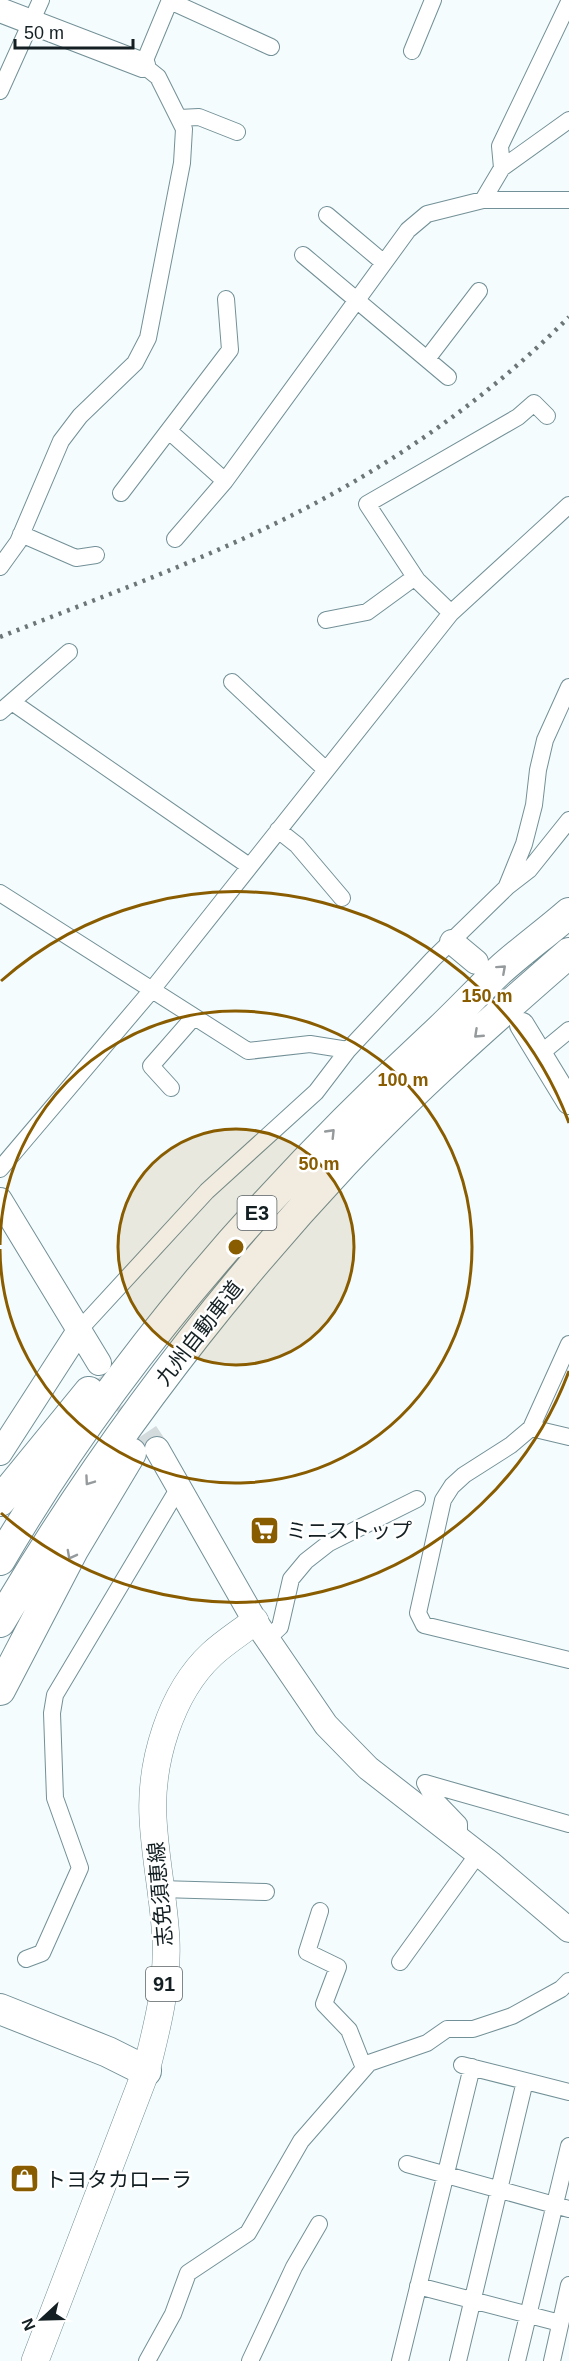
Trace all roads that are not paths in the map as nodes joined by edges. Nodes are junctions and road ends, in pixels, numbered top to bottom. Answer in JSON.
{"nodes":[{"id":1,"x":433,"y":0,"type":"edge"},
{"id":2,"x":170,"y":1,"type":"edge"},
{"id":3,"x":569,"y":2,"type":"edge"},
{"id":4,"x":0,"y":10,"type":"edge"},
{"id":5,"x":37,"y":10,"type":"edge"},
{"id":6,"x":271,"y":47,"type":"dead end"},
{"id":7,"x":412,"y":51,"type":"dead end"},
{"id":8,"x":143,"y":66,"type":"junction"},
{"id":9,"x":0,"y":91,"type":"edge"},
{"id":10,"x":179,"y":118,"type":"junction"},
{"id":11,"x":569,"y":120,"type":"edge"},
{"id":12,"x":237,"y":132,"type":"dead end"},
{"id":13,"x":502,"y":168,"type":"junction"},
{"id":14,"x":483,"y":200,"type":"junction"},
{"id":15,"x":569,"y":200,"type":"edge"},
{"id":16,"x":327,"y":215,"type":"dead end"},
{"id":17,"x":303,"y":255,"type":"dead end"},
{"id":18,"x":384,"y":263,"type":"junction"},
{"id":19,"x":479,"y":291,"type":"dead end"},
{"id":20,"x":226,"y":299,"type":"dead end"},
{"id":21,"x":356,"y":301,"type":"junction"},
{"id":22,"x":427,"y":359,"type":"junction"},
{"id":23,"x":448,"y":377,"type":"dead end"},
{"id":24,"x":547,"y":417,"type":"dead end"},
{"id":25,"x":168,"y":430,"type":"junction"},
{"id":26,"x":225,"y":481,"type":"junction"},
{"id":27,"x":121,"y":492,"type":"dead end"},
{"id":28,"x":569,"y":505,"type":"edge"},
{"id":29,"x":21,"y":534,"type":"junction"},
{"id":30,"x":175,"y":539,"type":"dead end"},
{"id":31,"x":96,"y":555,"type":"dead end"},
{"id":32,"x":0,"y":567,"type":"edge"},
{"id":33,"x":415,"y":577,"type":"junction"},
{"id":34,"x":451,"y":613,"type":"junction"},
{"id":35,"x":326,"y":620,"type":"dead end"},
{"id":36,"x":69,"y":652,"type":"dead end"},
{"id":37,"x":232,"y":682,"type":"dead end"},
{"id":38,"x":569,"y":687,"type":"edge"},
{"id":39,"x":6,"y":707,"type":"edge"},
{"id":40,"x":326,"y":770,"type":"junction"},
{"id":41,"x":568,"y":817,"type":"edge"},
{"id":42,"x":278,"y":830,"type":"junction"},
{"id":43,"x":249,"y":866,"type":"junction"},
{"id":44,"x":507,"y":887,"type":"junction"},
{"id":45,"x":0,"y":893,"type":"edge"},
{"id":46,"x":342,"y":898,"type":"dead end"},
{"id":47,"x":569,"y":914,"type":"edge"},
{"id":48,"x":452,"y":942,"type":"junction"},
{"id":49,"x":569,"y":953,"type":"edge"},
{"id":50,"x":477,"y":963,"type":"dead end"},
{"id":51,"x":151,"y":991,"type":"junction"},
{"id":52,"x":193,"y":1018,"type":"junction"},
{"id":53,"x":522,"y":1025,"type":"dead end"},
{"id":54,"x":569,"y":1030,"type":"edge"},
{"id":55,"x":348,"y":1050,"type":"junction"},
{"id":56,"x":540,"y":1054,"type":"junction"},
{"id":57,"x":171,"y":1088,"type":"dead end"},
{"id":58,"x":569,"y":1102,"type":"edge"},
{"id":59,"x":344,"y":1163,"type":"junction"},
{"id":60,"x":0,"y":1169,"type":"edge"},
{"id":61,"x":289,"y":1177,"type":"junction"},
{"id":62,"x":0,"y":1200,"type":"edge"},
{"id":63,"x":80,"y":1329,"type":"junction"},
{"id":64,"x":569,"y":1344,"type":"edge"},
{"id":65,"x":99,"y":1363,"type":"tunnel mouth"},
{"id":66,"x":531,"y":1428,"type":"junction"},
{"id":67,"x":569,"y":1437,"type":"edge"},
{"id":68,"x":156,"y":1449,"type":"tunnel mouth"},
{"id":69,"x":0,"y":1454,"type":"edge"},
{"id":70,"x":178,"y":1489,"type":"junction"},
{"id":71,"x":417,"y":1498,"type":"dead end"},
{"id":72,"x":0,"y":1501,"type":"edge"},
{"id":73,"x":0,"y":1560,"type":"edge"},
{"id":74,"x":0,"y":1622,"type":"edge"},
{"id":75,"x":261,"y":1630,"type":"junction"},
{"id":76,"x":569,"y":1660,"type":"edge"},
{"id":77,"x":0,"y":1690,"type":"edge"},
{"id":78,"x":569,"y":1824,"type":"edge"},
{"id":79,"x":468,"y":1847,"type":"junction"},
{"id":80,"x":160,"y":1889,"type":"junction"},
{"id":81,"x":266,"y":1892,"type":"dead end"},
{"id":82,"x":320,"y":1911,"type":"dead end"},
{"id":83,"x":569,"y":1930,"type":"edge"},
{"id":84,"x":26,"y":1959,"type":"dead end"},
{"id":85,"x":400,"y":1962,"type":"dead end"},
{"id":86,"x":569,"y":1981,"type":"edge"},
{"id":87,"x":0,"y":2009,"type":"edge"},
{"id":88,"x":0,"y":2019,"type":"edge"},
{"id":89,"x":364,"y":2068,"type":"junction"},
{"id":90,"x":146,"y":2071,"type":"junction"},
{"id":91,"x":525,"y":2081,"type":"junction"},
{"id":92,"x":569,"y":2092,"type":"edge"},
{"id":93,"x":569,"y":2146,"type":"edge"},
{"id":94,"x":407,"y":2164,"type":"dead end"},
{"id":95,"x":445,"y":2175,"type":"junction"},
{"id":96,"x":499,"y":2189,"type":"junction"},
{"id":97,"x":562,"y":2207,"type":"edge"},
{"id":98,"x":320,"y":2224,"type":"dead end"},
{"id":99,"x":569,"y":2285,"type":"edge"},
{"id":100,"x":418,"y":2286,"type":"junction"},
{"id":101,"x":472,"y":2301,"type":"junction"},
{"id":102,"x":529,"y":2314,"type":"junction"},
{"id":103,"x":560,"y":2323,"type":"junction"},
{"id":104,"x":34,"y":2361,"type":"edge"},
{"id":105,"x":147,"y":2361,"type":"edge"},
{"id":106,"x":250,"y":2361,"type":"edge"},
{"id":107,"x":400,"y":2361,"type":"edge"},
{"id":108,"x":458,"y":2361,"type":"edge"},
{"id":109,"x":517,"y":2361,"type":"edge"},
{"id":110,"x":552,"y":2361,"type":"edge"}],
"edges":[{"from":1,"to":7,"type":"street"},
{"from":2,"to":6,"type":"street"},
{"from":2,"to":8,"type":"street"},
{"from":3,"to":13,"type":"street"},
{"from":4,"to":5,"type":"street"},
{"from":5,"to":8,"type":"street"},
{"from":5,"to":9,"type":"street"},
{"from":8,"to":10,"type":"street"},
{"from":10,"to":12,"type":"street"},
{"from":10,"to":29,"type":"street"},
{"from":11,"to":13,"type":"street"},
{"from":13,"to":14,"type":"street"},
{"from":14,"to":15,"type":"street"},
{"from":14,"to":18,"type":"street"},
{"from":16,"to":18,"type":"street"},
{"from":17,"to":21,"type":"street"},
{"from":18,"to":21,"type":"street"},
{"from":19,"to":22,"type":"street"},
{"from":20,"to":25,"type":"street"},
{"from":21,"to":22,"type":"street"},
{"from":21,"to":26,"type":"street"},
{"from":22,"to":23,"type":"street"},
{"from":24,"to":33,"type":"street"},
{"from":25,"to":26,"type":"street"},
{"from":25,"to":27,"type":"street"},
{"from":26,"to":30,"type":"street"},
{"from":28,"to":34,"type":"street"},
{"from":29,"to":31,"type":"street"},
{"from":29,"to":32,"type":"street"},
{"from":33,"to":34,"type":"street"},
{"from":33,"to":35,"type":"street"},
{"from":34,"to":40,"type":"street"},
{"from":36,"to":39,"type":"street"},
{"from":37,"to":40,"type":"street"},
{"from":38,"to":44,"type":"street"},
{"from":39,"to":43,"type":"street"},
{"from":40,"to":42,"type":"street"},
{"from":41,"to":44,"type":"street"},
{"from":42,"to":43,"type":"street"},
{"from":42,"to":46,"type":"street"},
{"from":43,"to":51,"type":"street"},
{"from":44,"to":48,"type":"street"},
{"from":45,"to":51,"type":"street"},
{"from":61,"to":47,"type":"highway","name":"九州自動車道","number":"E3","one_way":true},
{"from":48,"to":50,"type":"street"},
{"from":48,"to":55,"type":"street"},
{"from":49,"to":59,"type":"highway","name":"九州自動車道","number":"E3","one_way":true},
{"from":51,"to":52,"type":"street"},
{"from":51,"to":60,"type":"street"},
{"from":52,"to":55,"type":"street"},
{"from":52,"to":57,"type":"street"},
{"from":53,"to":56,"type":"street"},
{"from":54,"to":56,"type":"street"},
{"from":55,"to":63,"type":"street"},
{"from":56,"to":58,"type":"street"},
{"from":59,"to":74,"type":"highway","name":"九州自動車道","number":"E3","one_way":true},
{"from":59,"to":77,"type":"highway","one_way":true},
{"from":61,"to":72,"type":"highway"},
{"from":61,"to":73,"type":"highway","name":"九州自動車道","number":"E3"},
{"from":62,"to":63,"type":"street"},
{"from":63,"to":65,"type":"street"},
{"from":63,"to":69,"type":"street"},
{"from":64,"to":66,"type":"street"},
{"from":66,"to":67,"type":"street"},
{"from":66,"to":76,"type":"street"},
{"from":68,"to":70,"type":"street"},
{"from":70,"to":75,"type":"street"},
{"from":70,"to":84,"type":"street"},
{"from":71,"to":75,"type":"street"},
{"from":75,"to":79,"type":"street"},
{"from":75,"to":80,"type":"main road","name":"志免須恵線","number":"91"},
{"from":78,"to":79,"type":"street"},
{"from":79,"to":83,"type":"street"},
{"from":79,"to":85,"type":"street"},
{"from":80,"to":81,"type":"street"},
{"from":80,"to":90,"type":"main road","name":"志免須恵線","number":"91"},
{"from":82,"to":89,"type":"street"},
{"from":86,"to":89,"type":"street"},
{"from":87,"to":90,"type":"highway"},
{"from":88,"to":90,"type":"highway"},
{"from":89,"to":105,"type":"street"},
{"from":90,"to":104,"type":"main road","name":"志免須恵線","number":"91"},
{"from":91,"to":92,"type":"street"},
{"from":91,"to":95,"type":"street"},
{"from":91,"to":96,"type":"street"},
{"from":93,"to":97,"type":"street"},
{"from":94,"to":95,"type":"street"},
{"from":95,"to":96,"type":"street"},
{"from":95,"to":100,"type":"street"},
{"from":96,"to":97,"type":"street"},
{"from":96,"to":101,"type":"street"},
{"from":97,"to":102,"type":"street"},
{"from":98,"to":106,"type":"street"},
{"from":99,"to":103,"type":"street"},
{"from":100,"to":101,"type":"street"},
{"from":100,"to":107,"type":"street"},
{"from":101,"to":102,"type":"street"},
{"from":101,"to":108,"type":"street"},
{"from":102,"to":103,"type":"street"},
{"from":102,"to":109,"type":"street"},
{"from":103,"to":110,"type":"street"}]}
